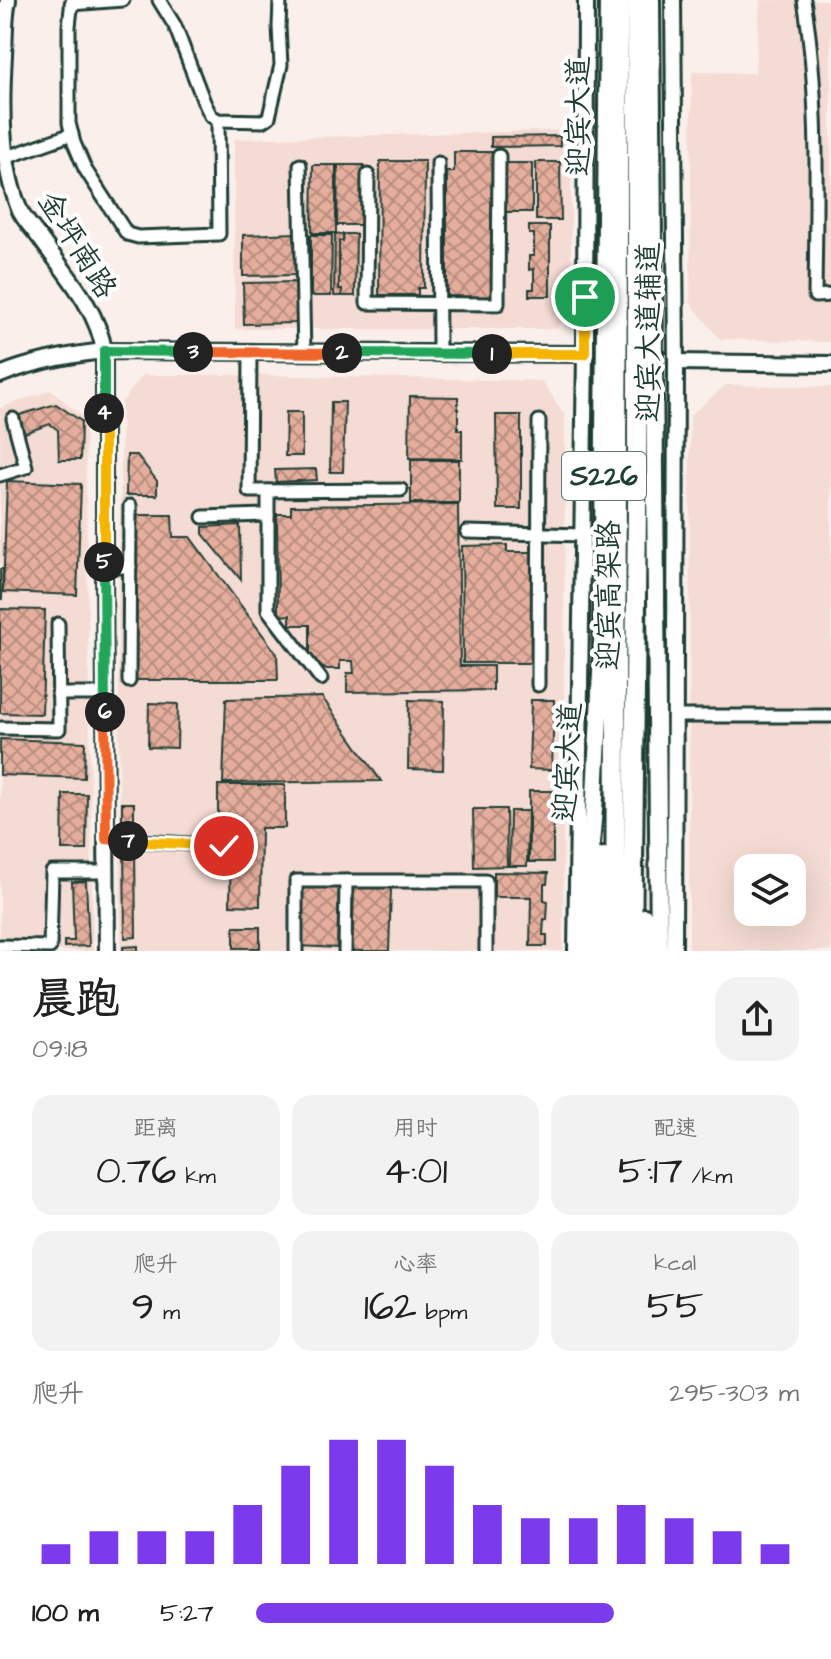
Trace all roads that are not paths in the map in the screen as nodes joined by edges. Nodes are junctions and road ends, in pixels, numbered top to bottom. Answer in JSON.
{"nodes":[{"id":1,"x":8,"y":0,"type":"edge"},
{"id":2,"x":123,"y":0,"type":"edge"},
{"id":3,"x":159,"y":0,"type":"edge"},
{"id":4,"x":280,"y":0,"type":"edge"},
{"id":5,"x":586,"y":0,"type":"edge"},
{"id":6,"x":608,"y":0,"type":"edge"},
{"id":7,"x":619,"y":0,"type":"edge"},
{"id":8,"x":637,"y":0,"type":"edge"},
{"id":9,"x":651,"y":0,"type":"edge"},
{"id":10,"x":673,"y":0,"type":"edge"},
{"id":11,"x":804,"y":0,"type":"edge"},
{"id":12,"x":71,"y":2,"type":"edge"},
{"id":13,"x":218,"y":120,"type":"junction"},
{"id":14,"x":72,"y":134,"type":"junction"},
{"id":15,"x":831,"y":153,"type":"edge"},
{"id":16,"x":816,"y":155,"type":"junction"},
{"id":17,"x":499,"y":156,"type":"dead end"},
{"id":18,"x":5,"y":158,"type":"junction"},
{"id":19,"x":438,"y":163,"type":"dead end"},
{"id":20,"x":300,"y":165,"type":"dead end"},
{"id":21,"x":368,"y":175,"type":"dead end"},
{"id":22,"x":831,"y":295,"type":"edge"},
{"id":23,"x":438,"y":304,"type":"junction"},
{"id":24,"x":104,"y":351,"type":"junction"},
{"id":25,"x":250,"y":353,"type":"junction"},
{"id":26,"x":304,"y":353,"type":"junction"},
{"id":27,"x":439,"y":353,"type":"junction"},
{"id":28,"x":585,"y":354,"type":"junction"},
{"id":29,"x":676,"y":362,"type":"junction"},
{"id":30,"x":831,"y":364,"type":"edge"},
{"id":31,"x":0,"y":375,"type":"edge"},
{"id":32,"x":13,"y":419,"type":"dead end"},
{"id":33,"x":539,"y":421,"type":"dead end"},
{"id":34,"x":0,"y":475,"type":"edge"},
{"id":35,"x":401,"y":490,"type":"dead end"},
{"id":36,"x":268,"y":491,"type":"junction"},
{"id":37,"x":130,"y":506,"type":"dead end"},
{"id":38,"x":268,"y":515,"type":"junction"},
{"id":39,"x":203,"y":517,"type":"dead end"},
{"id":40,"x":467,"y":532,"type":"dead end"},
{"id":41,"x":538,"y":534,"type":"junction"},
{"id":42,"x":583,"y":535,"type":"junction"},
{"id":43,"x":104,"y":567,"type":"junction"},
{"id":44,"x":130,"y":567,"type":"junction"},
{"id":45,"x":58,"y":624,"type":"dead end"},
{"id":46,"x":636,"y":658,"type":"junction"},
{"id":47,"x":616,"y":659,"type":"junction"},
{"id":48,"x":321,"y":679,"type":"dead end"},
{"id":49,"x":129,"y":681,"type":"dead end"},
{"id":50,"x":538,"y":685,"type":"dead end"},
{"id":51,"x":58,"y":694,"type":"junction"},
{"id":52,"x":105,"y":694,"type":"junction"},
{"id":53,"x":676,"y":716,"type":"junction"},
{"id":54,"x":831,"y":716,"type":"edge"},
{"id":55,"x":0,"y":728,"type":"edge"},
{"id":56,"x":106,"y":839,"type":"junction"},
{"id":57,"x":224,"y":846,"type":"dead end"},
{"id":58,"x":106,"y":872,"type":"junction"},
{"id":59,"x":346,"y":881,"type":"junction"},
{"id":60,"x":0,"y":946,"type":"edge"},
{"id":61,"x":107,"y":951,"type":"edge"},
{"id":62,"x":296,"y":951,"type":"edge"},
{"id":63,"x":345,"y":951,"type":"edge"},
{"id":64,"x":486,"y":951,"type":"edge"},
{"id":65,"x":576,"y":951,"type":"edge"},
{"id":66,"x":586,"y":951,"type":"edge"},
{"id":67,"x":599,"y":951,"type":"edge"},
{"id":68,"x":615,"y":951,"type":"edge"},
{"id":69,"x":632,"y":951,"type":"edge"},
{"id":70,"x":645,"y":951,"type":"edge"},
{"id":71,"x":659,"y":951,"type":"edge"},
{"id":72,"x":674,"y":951,"type":"edge"}],
"edges":[{"from":1,"to":18,"type":"street","name":"金坪南路"},
{"from":2,"to":12,"type":"street"},
{"from":3,"to":13,"type":"street"},
{"from":4,"to":13,"type":"street"},
{"from":5,"to":28,"type":"street"},
{"from":6,"to":66,"type":"main road","name":"迎宾大道","number":"S226"},
{"from":7,"to":47,"type":"highway","name":"迎宾高架路"},
{"from":8,"to":46,"type":"highway","name":"迎宾高架路"},
{"from":9,"to":71,"type":"main road","number":"S226"},
{"from":10,"to":29,"type":"street","name":"迎宾大道辅道"},
{"from":11,"to":16,"type":"street"},
{"from":12,"to":14,"type":"street"},
{"from":13,"to":14,"type":"street"},
{"from":14,"to":18,"type":"street"},
{"from":15,"to":16,"type":"street"},
{"from":16,"to":22,"type":"street"},
{"from":17,"to":23,"type":"street"},
{"from":18,"to":24,"type":"street","name":"金坪南路"},
{"from":19,"to":23,"type":"street"},
{"from":20,"to":26,"type":"street"},
{"from":21,"to":23,"type":"street"},
{"from":23,"to":27,"type":"street"},
{"from":24,"to":25,"type":"street"},
{"from":24,"to":31,"type":"street"},
{"from":24,"to":43,"type":"street","name":"金坪南路"},
{"from":25,"to":26,"type":"street"},
{"from":25,"to":36,"type":"street"},
{"from":26,"to":27,"type":"street"},
{"from":27,"to":28,"type":"street"},
{"from":28,"to":42,"type":"street"},
{"from":29,"to":30,"type":"street"},
{"from":29,"to":53,"type":"street","name":"迎宾大道辅道"},
{"from":32,"to":34,"type":"street"},
{"from":33,"to":41,"type":"street"},
{"from":35,"to":36,"type":"street"},
{"from":36,"to":38,"type":"street"},
{"from":37,"to":44,"type":"street"},
{"from":38,"to":39,"type":"street"},
{"from":38,"to":48,"type":"street"},
{"from":40,"to":41,"type":"street"},
{"from":41,"to":42,"type":"street"},
{"from":41,"to":50,"type":"street"},
{"from":42,"to":65,"type":"street"},
{"from":43,"to":44,"type":"street"},
{"from":43,"to":52,"type":"street","name":"金坪南路"},
{"from":44,"to":49,"type":"street"},
{"from":45,"to":51,"type":"street"},
{"from":46,"to":69,"type":"highway","name":"迎宾高架路"},
{"from":46,"to":70,"type":"highway"},
{"from":47,"to":67,"type":"highway"},
{"from":47,"to":68,"type":"highway","name":"迎宾高架路"},
{"from":51,"to":52,"type":"street"},
{"from":51,"to":55,"type":"street"},
{"from":52,"to":56,"type":"street","name":"金坪南路"},
{"from":53,"to":54,"type":"street"},
{"from":53,"to":72,"type":"street","name":"迎宾大道辅道"},
{"from":56,"to":57,"type":"street"},
{"from":56,"to":58,"type":"street","name":"金坪南路"},
{"from":58,"to":60,"type":"street"},
{"from":58,"to":61,"type":"street","name":"金坪南路"},
{"from":59,"to":62,"type":"street"},
{"from":59,"to":63,"type":"street"},
{"from":59,"to":64,"type":"street"}]}
